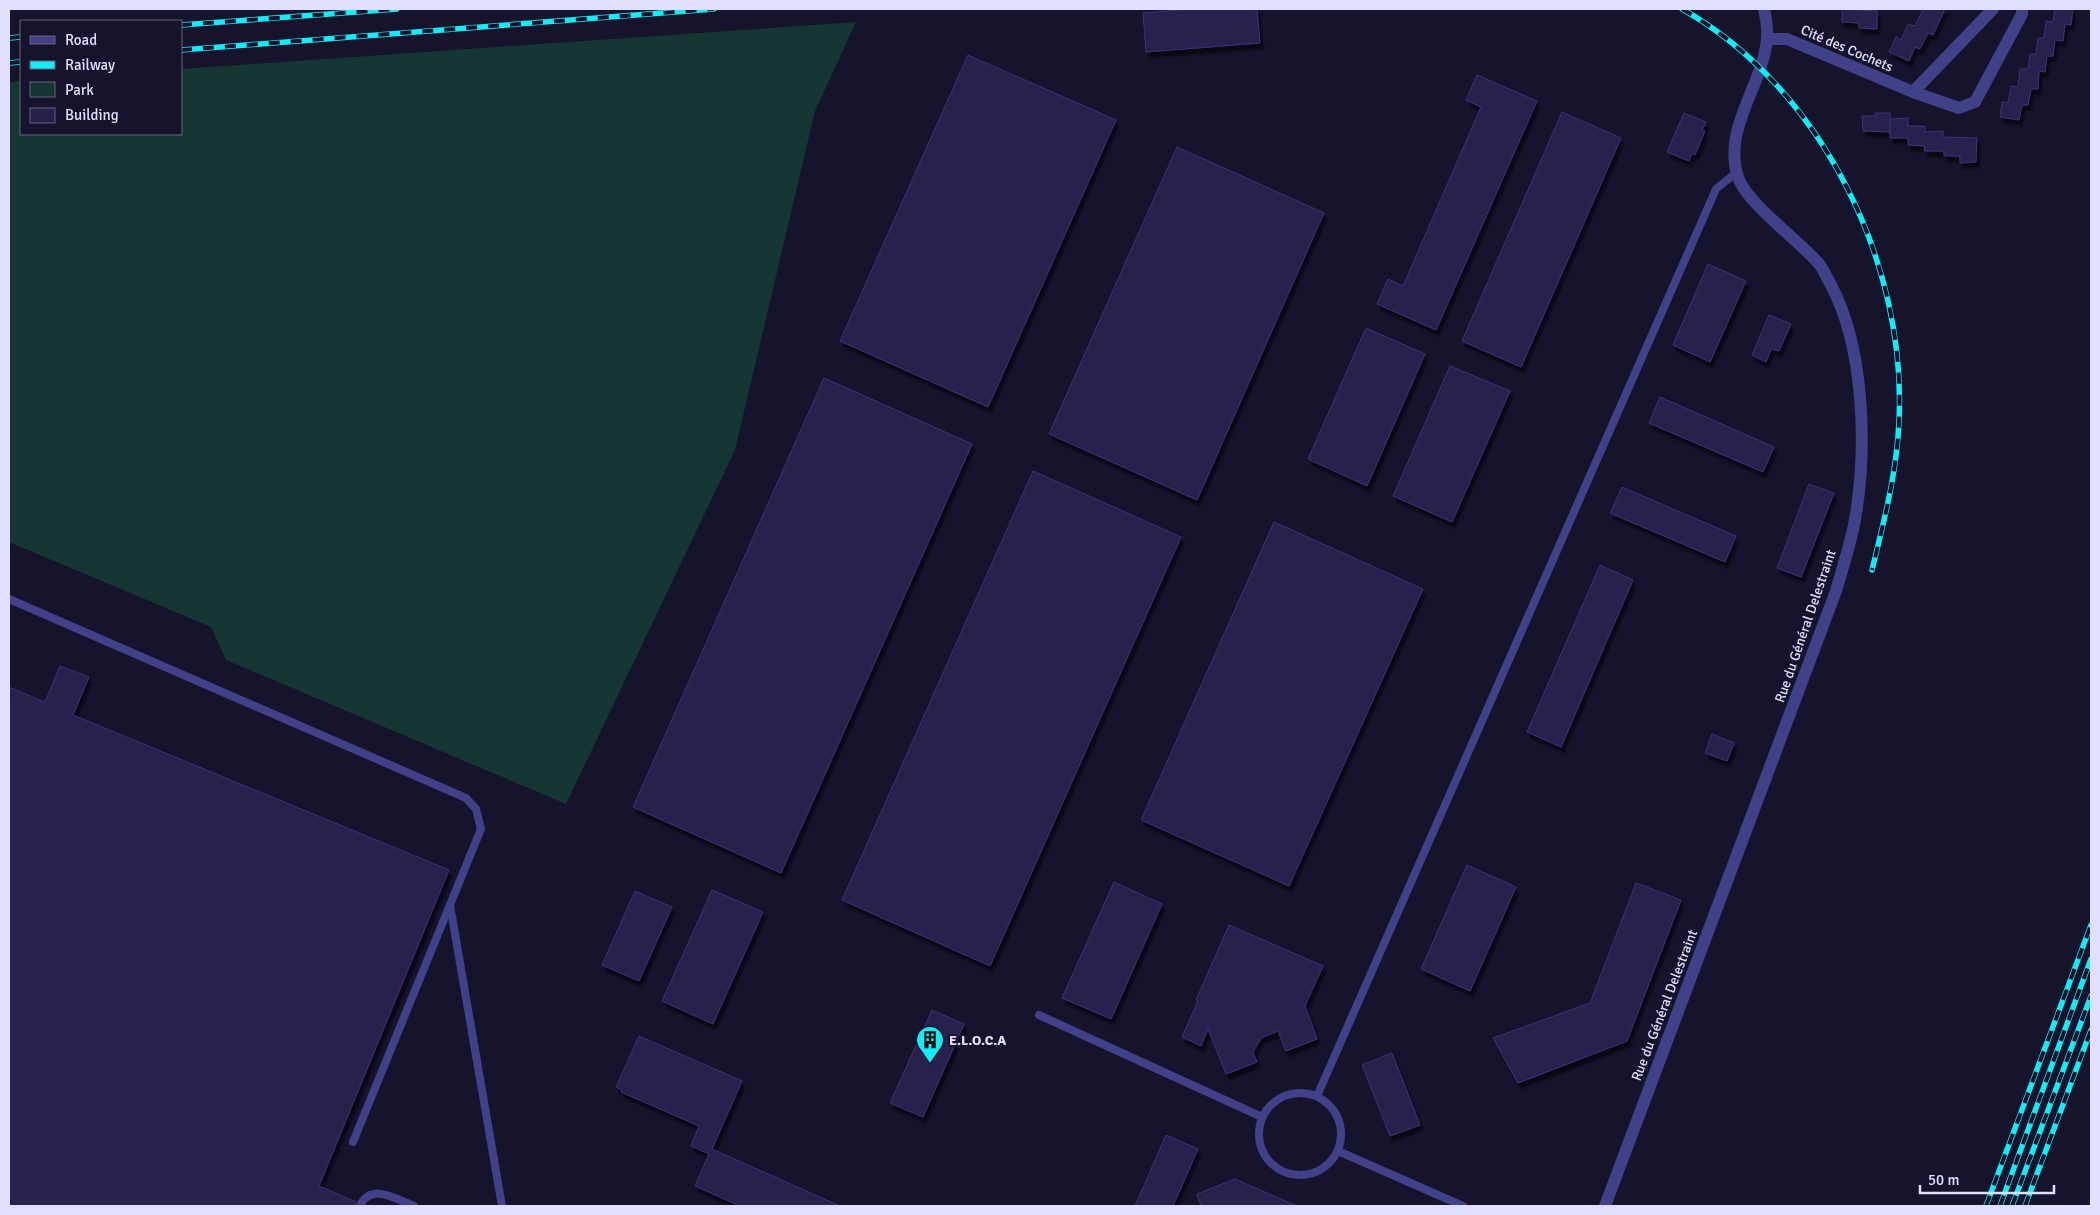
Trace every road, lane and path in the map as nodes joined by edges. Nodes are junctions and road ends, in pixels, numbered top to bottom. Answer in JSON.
{"nodes":[{"id":1,"x":1764,"y":9,"type":"edge"},
{"id":2,"x":1993,"y":9,"type":"edge"},
{"id":3,"x":2022,"y":9,"type":"edge"},
{"id":4,"x":1767,"y":39,"type":"junction"},
{"id":5,"x":1913,"y":92,"type":"junction"},
{"id":6,"x":1737,"y":172,"type":"junction"},
{"id":7,"x":9,"y":599,"type":"edge"},
{"id":8,"x":450,"y":905,"type":"junction"},
{"id":9,"x":1039,"y":1016,"type":"dead end"},
{"id":10,"x":1317,"y":1096,"type":"junction"},
{"id":11,"x":1262,"y":1117,"type":"junction"},
{"id":12,"x":353,"y":1142,"type":"dead end"},
{"id":13,"x":1338,"y":1151,"type":"junction"},
{"id":14,"x":360,"y":1206,"type":"edge"},
{"id":15,"x":414,"y":1206,"type":"edge"},
{"id":16,"x":502,"y":1206,"type":"edge"},
{"id":17,"x":1463,"y":1206,"type":"edge"},
{"id":18,"x":1605,"y":1206,"type":"edge"}],
"edges":[{"from":1,"to":4,"type":"street","name":"Rue du Général Delestraint"},
{"from":2,"to":5,"type":"street"},
{"from":3,"to":5,"type":"street","name":"Cité des Cochets"},
{"from":4,"to":5,"type":"street","name":"Cité des Cochets"},
{"from":4,"to":6,"type":"street","name":"Rue du Général Delestraint"},
{"from":6,"to":10,"type":"lane"},
{"from":6,"to":18,"type":"street","name":"Rue du Général Delestraint"},
{"from":7,"to":8,"type":"lane"},
{"from":8,"to":12,"type":"lane"},
{"from":8,"to":16,"type":"lane"},
{"from":9,"to":11,"type":"lane"},
{"from":10,"to":11,"type":"lane"},
{"from":10,"to":13,"type":"lane"},
{"from":11,"to":13,"type":"lane"},
{"from":13,"to":17,"type":"lane"},
{"from":14,"to":15,"type":"lane"}]}
